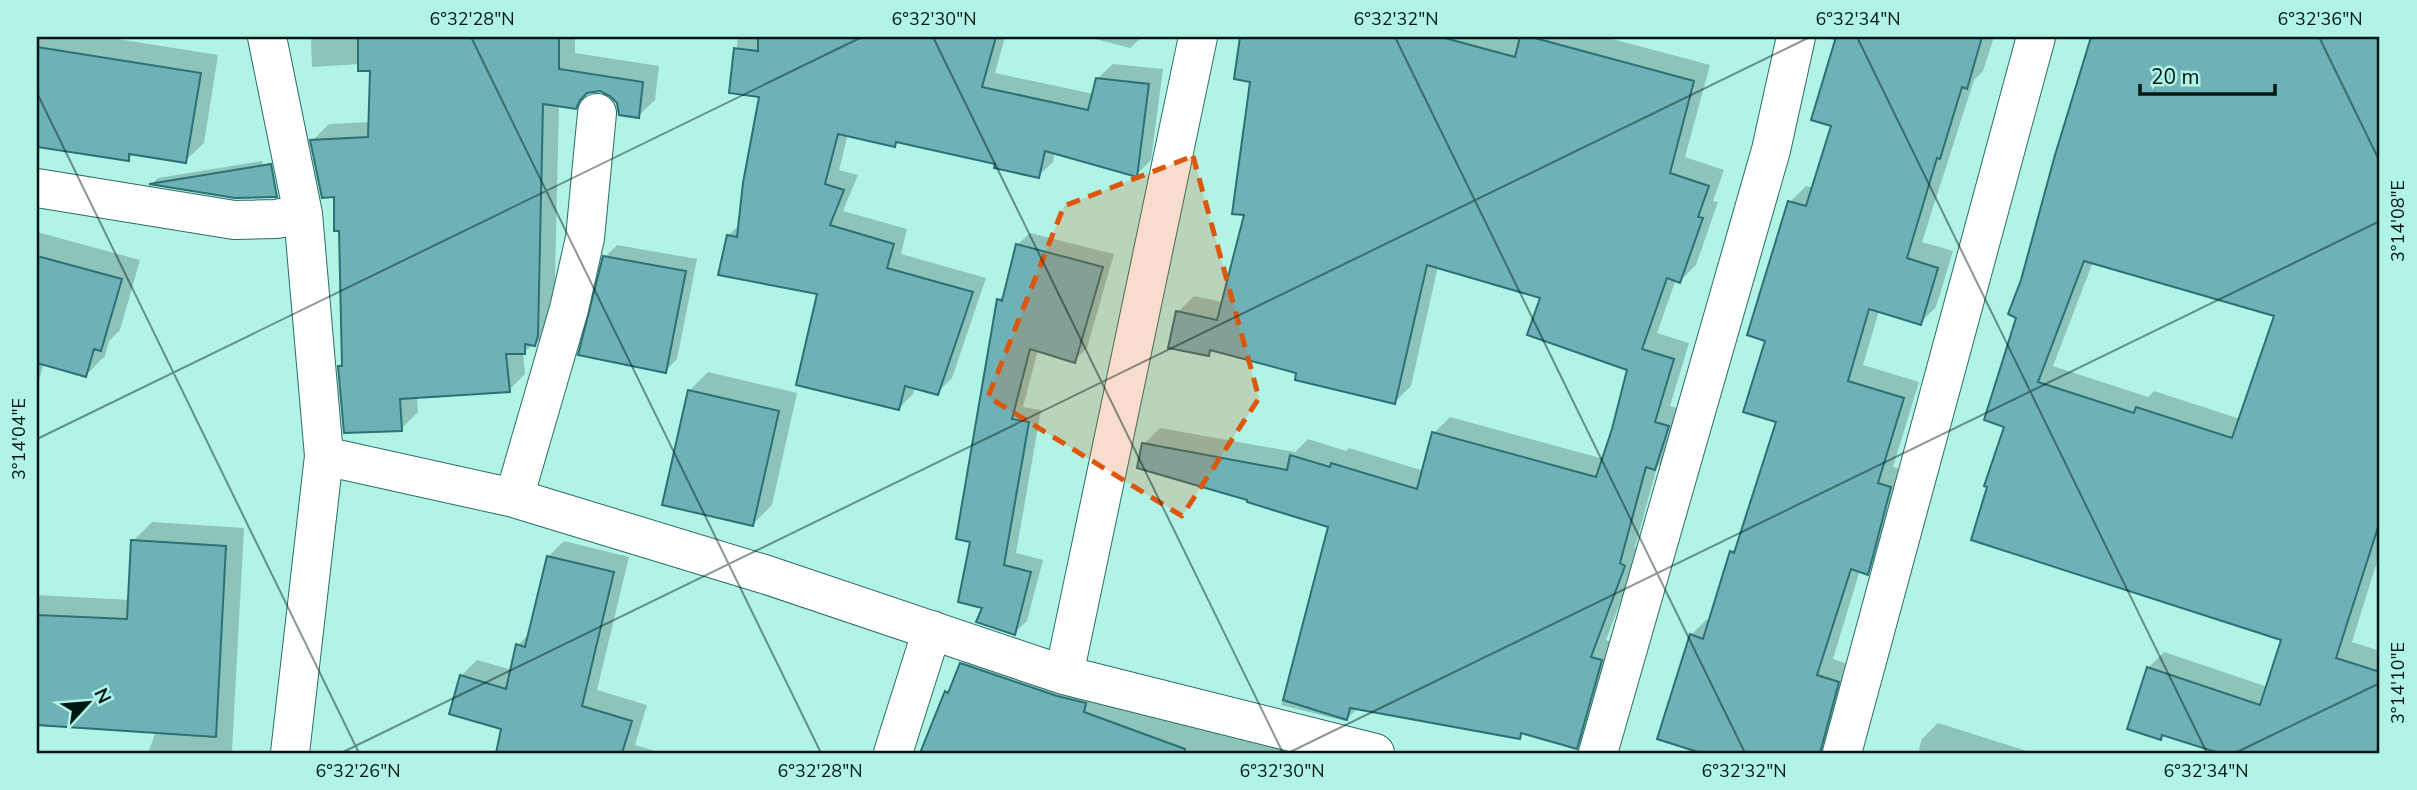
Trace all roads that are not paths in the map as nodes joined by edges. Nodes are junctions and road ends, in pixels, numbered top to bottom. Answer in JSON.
{"nodes":[{"id":1,"x":267,"y":37,"type":"edge"},
{"id":2,"x":1198,"y":37,"type":"edge"},
{"id":3,"x":1796,"y":37,"type":"edge"},
{"id":4,"x":2036,"y":37,"type":"edge"},
{"id":5,"x":597,"y":113,"type":"dead end"},
{"id":6,"x":37,"y":188,"type":"edge"},
{"id":7,"x":303,"y":214,"type":"junction"},
{"id":8,"x":324,"y":456,"type":"junction"},
{"id":9,"x":514,"y":498,"type":"junction"},
{"id":10,"x":932,"y":630,"type":"junction"},
{"id":11,"x":1064,"y":675,"type":"junction"},
{"id":12,"x":289,"y":753,"type":"edge"},
{"id":13,"x":893,"y":753,"type":"edge"},
{"id":14,"x":1376,"y":753,"type":"edge"},
{"id":15,"x":1598,"y":753,"type":"edge"},
{"id":16,"x":1842,"y":753,"type":"edge"}],
"edges":[{"from":1,"to":7,"type":"street"},
{"from":2,"to":11,"type":"street"},
{"from":3,"to":15,"type":"street"},
{"from":4,"to":16,"type":"street"},
{"from":5,"to":9,"type":"street"},
{"from":6,"to":7,"type":"street"},
{"from":7,"to":8,"type":"street"},
{"from":8,"to":9,"type":"street"},
{"from":8,"to":12,"type":"street"},
{"from":9,"to":10,"type":"street"},
{"from":10,"to":11,"type":"street"},
{"from":10,"to":13,"type":"street"},
{"from":11,"to":14,"type":"street"}]}
